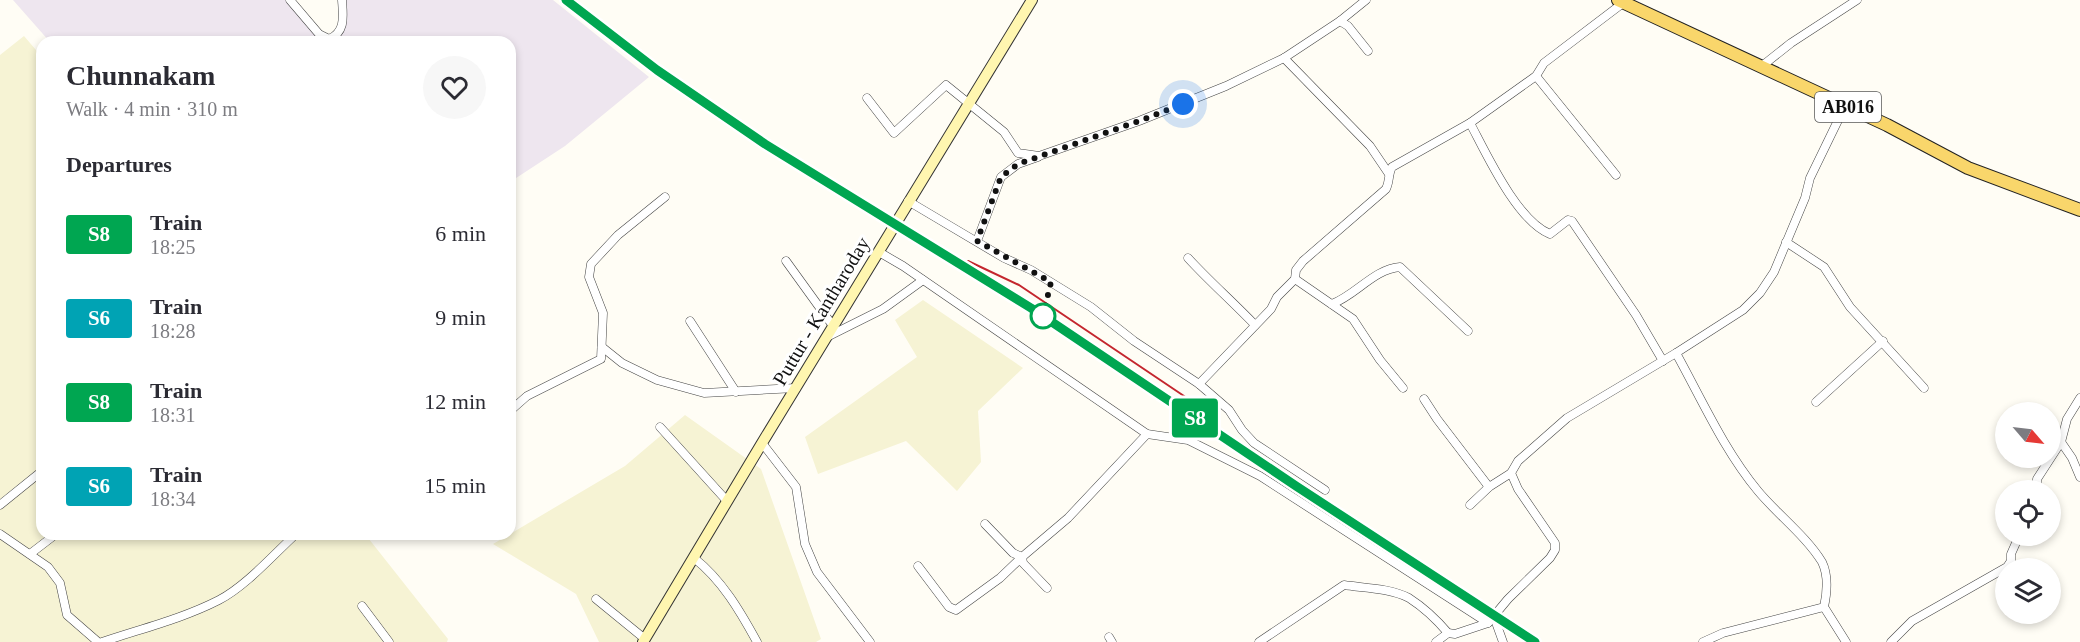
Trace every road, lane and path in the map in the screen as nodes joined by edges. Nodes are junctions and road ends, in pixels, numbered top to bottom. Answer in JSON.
{"nodes":[{"id":1,"x":290,"y":0,"type":"edge"},
{"id":2,"x":342,"y":0,"type":"edge"},
{"id":3,"x":1032,"y":0,"type":"edge"},
{"id":4,"x":1366,"y":0,"type":"edge"},
{"id":5,"x":1857,"y":0,"type":"edge"},
{"id":6,"x":1621,"y":2,"type":"edge"},
{"id":7,"x":1340,"y":21,"type":"junction"},
{"id":8,"x":323,"y":36,"type":"edge"},
{"id":9,"x":336,"y":36,"type":"edge"},
{"id":10,"x":1368,"y":51,"type":"dead end"},
{"id":11,"x":1284,"y":58,"type":"junction"},
{"id":12,"x":1762,"y":66,"type":"junction"},
{"id":13,"x":1536,"y":76,"type":"junction"},
{"id":14,"x":867,"y":98,"type":"dead end"},
{"id":15,"x":969,"y":105,"type":"junction"},
{"id":16,"x":1845,"y":106,"type":"junction"},
{"id":17,"x":1470,"y":123,"type":"junction"},
{"id":18,"x":1039,"y":156,"type":"junction"},
{"id":19,"x":1389,"y":174,"type":"junction"},
{"id":20,"x":1616,"y":175,"type":"dead end"},
{"id":21,"x":665,"y":197,"type":"dead end"},
{"id":22,"x":908,"y":201,"type":"junction"},
{"id":23,"x":2080,"y":210,"type":"edge"},
{"id":24,"x":977,"y":241,"type":"junction"},
{"id":25,"x":1786,"y":242,"type":"junction"},
{"id":26,"x":879,"y":252,"type":"junction"},
{"id":27,"x":1188,"y":258,"type":"dead end"},
{"id":28,"x":786,"y":261,"type":"dead end"},
{"id":29,"x":1295,"y":279,"type":"junction"},
{"id":30,"x":923,"y":280,"type":"junction"},
{"id":31,"x":1332,"y":304,"type":"junction"},
{"id":32,"x":690,"y":321,"type":"dead end"},
{"id":33,"x":1255,"y":325,"type":"junction"},
{"id":34,"x":833,"y":326,"type":"junction"},
{"id":35,"x":1468,"y":331,"type":"dead end"},
{"id":36,"x":826,"y":338,"type":"junction"},
{"id":37,"x":1883,"y":341,"type":"junction"},
{"id":38,"x":602,"y":347,"type":"junction"},
{"id":39,"x":1676,"y":353,"type":"junction"},
{"id":40,"x":1663,"y":361,"type":"junction"},
{"id":41,"x":1199,"y":384,"type":"junction"},
{"id":42,"x":796,"y":388,"type":"junction"},
{"id":43,"x":1403,"y":388,"type":"dead end"},
{"id":44,"x":1924,"y":388,"type":"dead end"},
{"id":45,"x":736,"y":392,"type":"junction"},
{"id":46,"x":2080,"y":398,"type":"edge"},
{"id":47,"x":1424,"y":399,"type":"dead end"},
{"id":48,"x":1816,"y":402,"type":"dead end"},
{"id":49,"x":516,"y":406,"type":"edge"},
{"id":50,"x":660,"y":427,"type":"dead end"},
{"id":51,"x":1147,"y":434,"type":"junction"},
{"id":52,"x":2061,"y":442,"type":"joint"},
{"id":53,"x":762,"y":443,"type":"junction"},
{"id":54,"x":1511,"y":473,"type":"junction"},
{"id":55,"x":36,"y":476,"type":"edge"},
{"id":56,"x":2080,"y":477,"type":"edge"},
{"id":57,"x":1489,"y":487,"type":"junction"},
{"id":58,"x":1325,"y":490,"type":"dead end"},
{"id":59,"x":728,"y":501,"type":"junction"},
{"id":60,"x":0,"y":505,"type":"edge"},
{"id":61,"x":1470,"y":505,"type":"dead end"},
{"id":62,"x":986,"y":524,"type":"dead end"},
{"id":63,"x":0,"y":534,"type":"edge"},
{"id":64,"x":48,"y":540,"type":"edge"},
{"id":65,"x":289,"y":540,"type":"edge"},
{"id":66,"x":2015,"y":546,"type":"edge"},
{"id":67,"x":30,"y":554,"type":"junction"},
{"id":68,"x":1022,"y":557,"type":"junction"},
{"id":69,"x":694,"y":558,"type":"junction"},
{"id":70,"x":918,"y":566,"type":"dead end"},
{"id":71,"x":1047,"y":588,"type":"dead end"},
{"id":72,"x":596,"y":599,"type":"dead end"},
{"id":73,"x":362,"y":606,"type":"dead end"},
{"id":74,"x":1824,"y":607,"type":"junction"},
{"id":75,"x":1491,"y":620,"type":"junction"},
{"id":76,"x":1448,"y":633,"type":"junction"},
{"id":77,"x":1902,"y":639,"type":"edge"},
{"id":78,"x":644,"y":640,"type":"edge"},
{"id":79,"x":100,"y":642,"type":"edge"},
{"id":80,"x":389,"y":642,"type":"edge"},
{"id":81,"x":757,"y":642,"type":"edge"},
{"id":82,"x":870,"y":642,"type":"edge"},
{"id":83,"x":1259,"y":642,"type":"edge"},
{"id":84,"x":1436,"y":642,"type":"edge"},
{"id":85,"x":1503,"y":642,"type":"edge"},
{"id":86,"x":1703,"y":642,"type":"edge"},
{"id":87,"x":1846,"y":642,"type":"edge"},
{"id":88,"x":1891,"y":642,"type":"edge"}],
"edges":[{"from":1,"to":8,"type":"street"},
{"from":2,"to":9,"type":"street"},
{"from":3,"to":15,"type":"main road","name":"Puttur - Kantharoday"},
{"from":4,"to":7,"type":"street"},
{"from":5,"to":12,"type":"street"},
{"from":6,"to":12,"type":"main road","number":"AB016"},
{"from":6,"to":13,"type":"street"},
{"from":7,"to":10,"type":"street"},
{"from":7,"to":11,"type":"street"},
{"from":11,"to":18,"type":"street"},
{"from":11,"to":19,"type":"street"},
{"from":12,"to":16,"type":"main road","number":"AB016"},
{"from":13,"to":17,"type":"street"},
{"from":13,"to":20,"type":"street"},
{"from":14,"to":15,"type":"street"},
{"from":15,"to":18,"type":"street"},
{"from":15,"to":22,"type":"main road","name":"Puttur - Kantharoday"},
{"from":16,"to":23,"type":"main road","number":"AB016"},
{"from":16,"to":25,"type":"street"},
{"from":17,"to":19,"type":"street"},
{"from":17,"to":40,"type":"street"},
{"from":18,"to":24,"type":"street"},
{"from":19,"to":29,"type":"street"},
{"from":21,"to":38,"type":"street"},
{"from":22,"to":24,"type":"street"},
{"from":22,"to":26,"type":"main road","name":"Puttur - Kantharoday"},
{"from":24,"to":41,"type":"street"},
{"from":25,"to":37,"type":"street"},
{"from":25,"to":39,"type":"street"},
{"from":26,"to":30,"type":"street"},
{"from":26,"to":34,"type":"main road","name":"Puttur - Kantharoday"},
{"from":27,"to":33,"type":"street"},
{"from":28,"to":34,"type":"street"},
{"from":29,"to":31,"type":"street"},
{"from":29,"to":33,"type":"street"},
{"from":30,"to":36,"type":"street"},
{"from":30,"to":51,"type":"street"},
{"from":31,"to":35,"type":"street"},
{"from":31,"to":43,"type":"street"},
{"from":32,"to":45,"type":"street"},
{"from":33,"to":41,"type":"street"},
{"from":34,"to":36,"type":"main road","name":"Puttur - Kantharoday"},
{"from":36,"to":42,"type":"main road","name":"Puttur - Kantharoday"},
{"from":37,"to":44,"type":"street"},
{"from":37,"to":48,"type":"street"},
{"from":38,"to":45,"type":"street"},
{"from":38,"to":49,"type":"street"},
{"from":39,"to":40,"type":"street"},
{"from":39,"to":74,"type":"street"},
{"from":40,"to":54,"type":"street"},
{"from":41,"to":58,"type":"street"},
{"from":42,"to":45,"type":"street"},
{"from":42,"to":53,"type":"main road","name":"Puttur - Kantharoday"},
{"from":46,"to":52,"type":"street"},
{"from":47,"to":57,"type":"street"},
{"from":50,"to":59,"type":"street"},
{"from":51,"to":68,"type":"street"},
{"from":51,"to":75,"type":"street"},
{"from":52,"to":56,"type":"street"},
{"from":53,"to":59,"type":"main road","name":"Puttur - Kantharoday"},
{"from":53,"to":82,"type":"street"},
{"from":54,"to":57,"type":"street"},
{"from":54,"to":75,"type":"street"},
{"from":55,"to":60,"type":"street"},
{"from":57,"to":61,"type":"street"},
{"from":59,"to":69,"type":"main road","name":"Puttur - Kantharoday"},
{"from":62,"to":68,"type":"street"},
{"from":63,"to":67,"type":"street"},
{"from":64,"to":67,"type":"street"},
{"from":65,"to":79,"type":"street"},
{"from":66,"to":77,"type":"street"},
{"from":67,"to":79,"type":"street"},
{"from":68,"to":70,"type":"street"},
{"from":68,"to":71,"type":"street"},
{"from":69,"to":78,"type":"main road","name":"Puttur - Kantharoday"},
{"from":69,"to":81,"type":"street"},
{"from":72,"to":78,"type":"street"},
{"from":73,"to":80,"type":"street"},
{"from":74,"to":86,"type":"street"},
{"from":74,"to":87,"type":"street"},
{"from":75,"to":76,"type":"street"},
{"from":75,"to":85,"type":"street"},
{"from":76,"to":83,"type":"street"},
{"from":76,"to":84,"type":"street"},
{"from":77,"to":88,"type":"street"}]}
